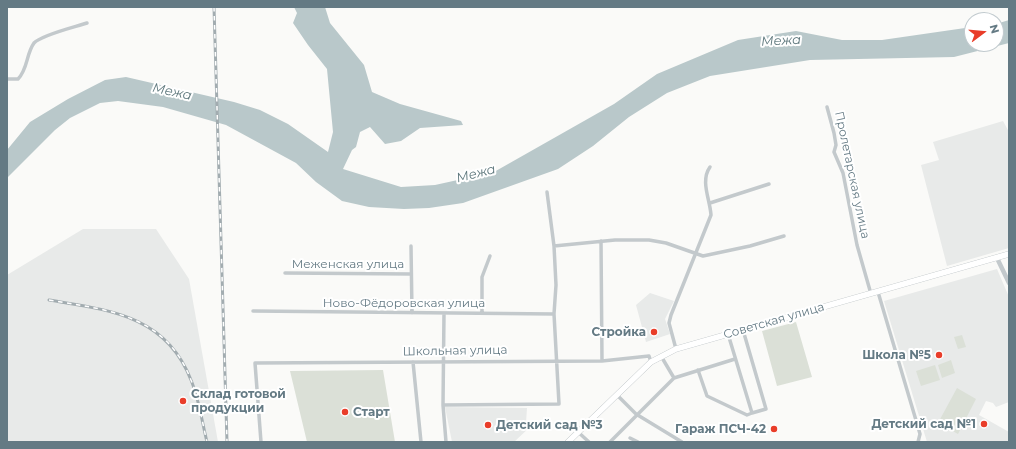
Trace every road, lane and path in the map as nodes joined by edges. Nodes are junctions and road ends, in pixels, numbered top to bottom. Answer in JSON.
{"nodes":[{"id":1,"x":86,"y":23,"type":"dead end"},
{"id":2,"x":7,"y":78,"type":"edge"},
{"id":3,"x":827,"y":107,"type":"dead end"},
{"id":4,"x":710,"y":167,"type":"dead end"},
{"id":5,"x":769,"y":184,"type":"dead end"},
{"id":6,"x":547,"y":192,"type":"dead end"},
{"id":7,"x":710,"y":203,"type":"junction"},
{"id":8,"x":784,"y":236,"type":"dead end"},
{"id":9,"x":601,"y":242,"type":"junction"},
{"id":10,"x":411,"y":246,"type":"dead end"},
{"id":11,"x":554,"y":246,"type":"junction"},
{"id":12,"x":696,"y":254,"type":"junction"},
{"id":13,"x":1009,"y":254,"type":"edge"},
{"id":14,"x":490,"y":256,"type":"dead end"},
{"id":15,"x":997,"y":258,"type":"junction"},
{"id":16,"x":285,"y":273,"type":"dead end"},
{"id":17,"x":411,"y":274,"type":"junction"},
{"id":18,"x":1009,"y":283,"type":"edge"},
{"id":19,"x":878,"y":292,"type":"junction"},
{"id":20,"x":871,"y":294,"type":"junction"},
{"id":21,"x":253,"y":311,"type":"dead end"},
{"id":22,"x":444,"y":313,"type":"junction"},
{"id":23,"x":482,"y":313,"type":"junction"},
{"id":24,"x":412,"y":314,"type":"junction"},
{"id":25,"x":554,"y":314,"type":"junction"},
{"id":26,"x":743,"y":330,"type":"junction"},
{"id":27,"x":728,"y":334,"type":"junction"},
{"id":28,"x":676,"y":349,"type":"junction"},
{"id":29,"x":661,"y":356,"type":"junction"},
{"id":30,"x":735,"y":359,"type":"junction"},
{"id":31,"x":556,"y":360,"type":"junction"},
{"id":32,"x":444,"y":361,"type":"junction"},
{"id":33,"x":602,"y":361,"type":"junction"},
{"id":34,"x":413,"y":362,"type":"junction"},
{"id":35,"x":651,"y":362,"type":"junction"},
{"id":36,"x":698,"y":370,"type":"junction"},
{"id":37,"x":674,"y":378,"type":"junction"},
{"id":38,"x":617,"y":395,"type":"junction"},
{"id":39,"x":443,"y":405,"type":"junction"},
{"id":40,"x":752,"y":413,"type":"junction"},
{"id":41,"x":636,"y":414,"type":"junction"},
{"id":42,"x":578,"y":432,"type":"junction"},
{"id":43,"x":630,"y":438,"type":"dead end"},
{"id":44,"x":261,"y":442,"type":"edge"},
{"id":45,"x":421,"y":442,"type":"edge"},
{"id":46,"x":446,"y":442,"type":"edge"},
{"id":47,"x":568,"y":442,"type":"edge"},
{"id":48,"x":589,"y":442,"type":"edge"},
{"id":49,"x":610,"y":442,"type":"edge"},
{"id":50,"x":638,"y":442,"type":"edge"},
{"id":51,"x":682,"y":442,"type":"edge"},
{"id":52,"x":918,"y":442,"type":"edge"}],
"edges":[{"from":1,"to":2,"type":"street"},
{"from":3,"to":20,"type":"street","name":"Пролетарская улица"},
{"from":4,"to":7,"type":"street"},
{"from":5,"to":7,"type":"street"},
{"from":6,"to":11,"type":"street"},
{"from":7,"to":12,"type":"street"},
{"from":8,"to":12,"type":"street"},
{"from":9,"to":11,"type":"street"},
{"from":9,"to":12,"type":"street"},
{"from":9,"to":33,"type":"street"},
{"from":10,"to":17,"type":"street"},
{"from":11,"to":25,"type":"street"},
{"from":12,"to":28,"type":"street"},
{"from":13,"to":15,"type":"main road","name":"Советская улица"},
{"from":14,"to":23,"type":"street"},
{"from":15,"to":18,"type":"street"},
{"from":15,"to":19,"type":"main road","name":"Советская улица"},
{"from":16,"to":17,"type":"street","name":"Меженская улица"},
{"from":17,"to":24,"type":"street"},
{"from":19,"to":20,"type":"main road","name":"Советская улица"},
{"from":19,"to":52,"type":"street"},
{"from":20,"to":26,"type":"main road","name":"Советская улица"},
{"from":21,"to":24,"type":"street","name":"Ново-Фёдоровская улица"},
{"from":22,"to":23,"type":"street","name":"Ново-Фёдоровская улица"},
{"from":22,"to":24,"type":"street","name":"Ново-Фёдоровская улица"},
{"from":22,"to":32,"type":"street"},
{"from":23,"to":25,"type":"street","name":"Ново-Фёдоровская улица"},
{"from":25,"to":31,"type":"street"},
{"from":26,"to":27,"type":"main road","name":"Советская улица"},
{"from":26,"to":40,"type":"street"},
{"from":27,"to":28,"type":"main road","name":"Советская улица"},
{"from":27,"to":30,"type":"street"},
{"from":28,"to":29,"type":"main road","name":"Советская улица"},
{"from":29,"to":35,"type":"main road","name":"Советская улица"},
{"from":29,"to":37,"type":"street"},
{"from":30,"to":36,"type":"street"},
{"from":30,"to":40,"type":"street"},
{"from":31,"to":32,"type":"street","name":"Школьная улица"},
{"from":31,"to":33,"type":"street","name":"Школьная улица"},
{"from":31,"to":39,"type":"street"},
{"from":32,"to":34,"type":"street","name":"Школьная улица"},
{"from":32,"to":39,"type":"street"},
{"from":33,"to":35,"type":"street","name":"Школьная улица"},
{"from":34,"to":44,"type":"street","name":"Школьная улица"},
{"from":34,"to":45,"type":"street"},
{"from":35,"to":38,"type":"main road","name":"Советская улица"},
{"from":36,"to":37,"type":"street"},
{"from":36,"to":40,"type":"street"},
{"from":37,"to":41,"type":"street"},
{"from":38,"to":41,"type":"street"},
{"from":38,"to":42,"type":"main road","name":"Советская улица"},
{"from":39,"to":46,"type":"street"},
{"from":41,"to":49,"type":"street"},
{"from":41,"to":51,"type":"street"},
{"from":42,"to":47,"type":"main road","name":"Советская улица"},
{"from":42,"to":48,"type":"street"},
{"from":43,"to":50,"type":"street"}]}
